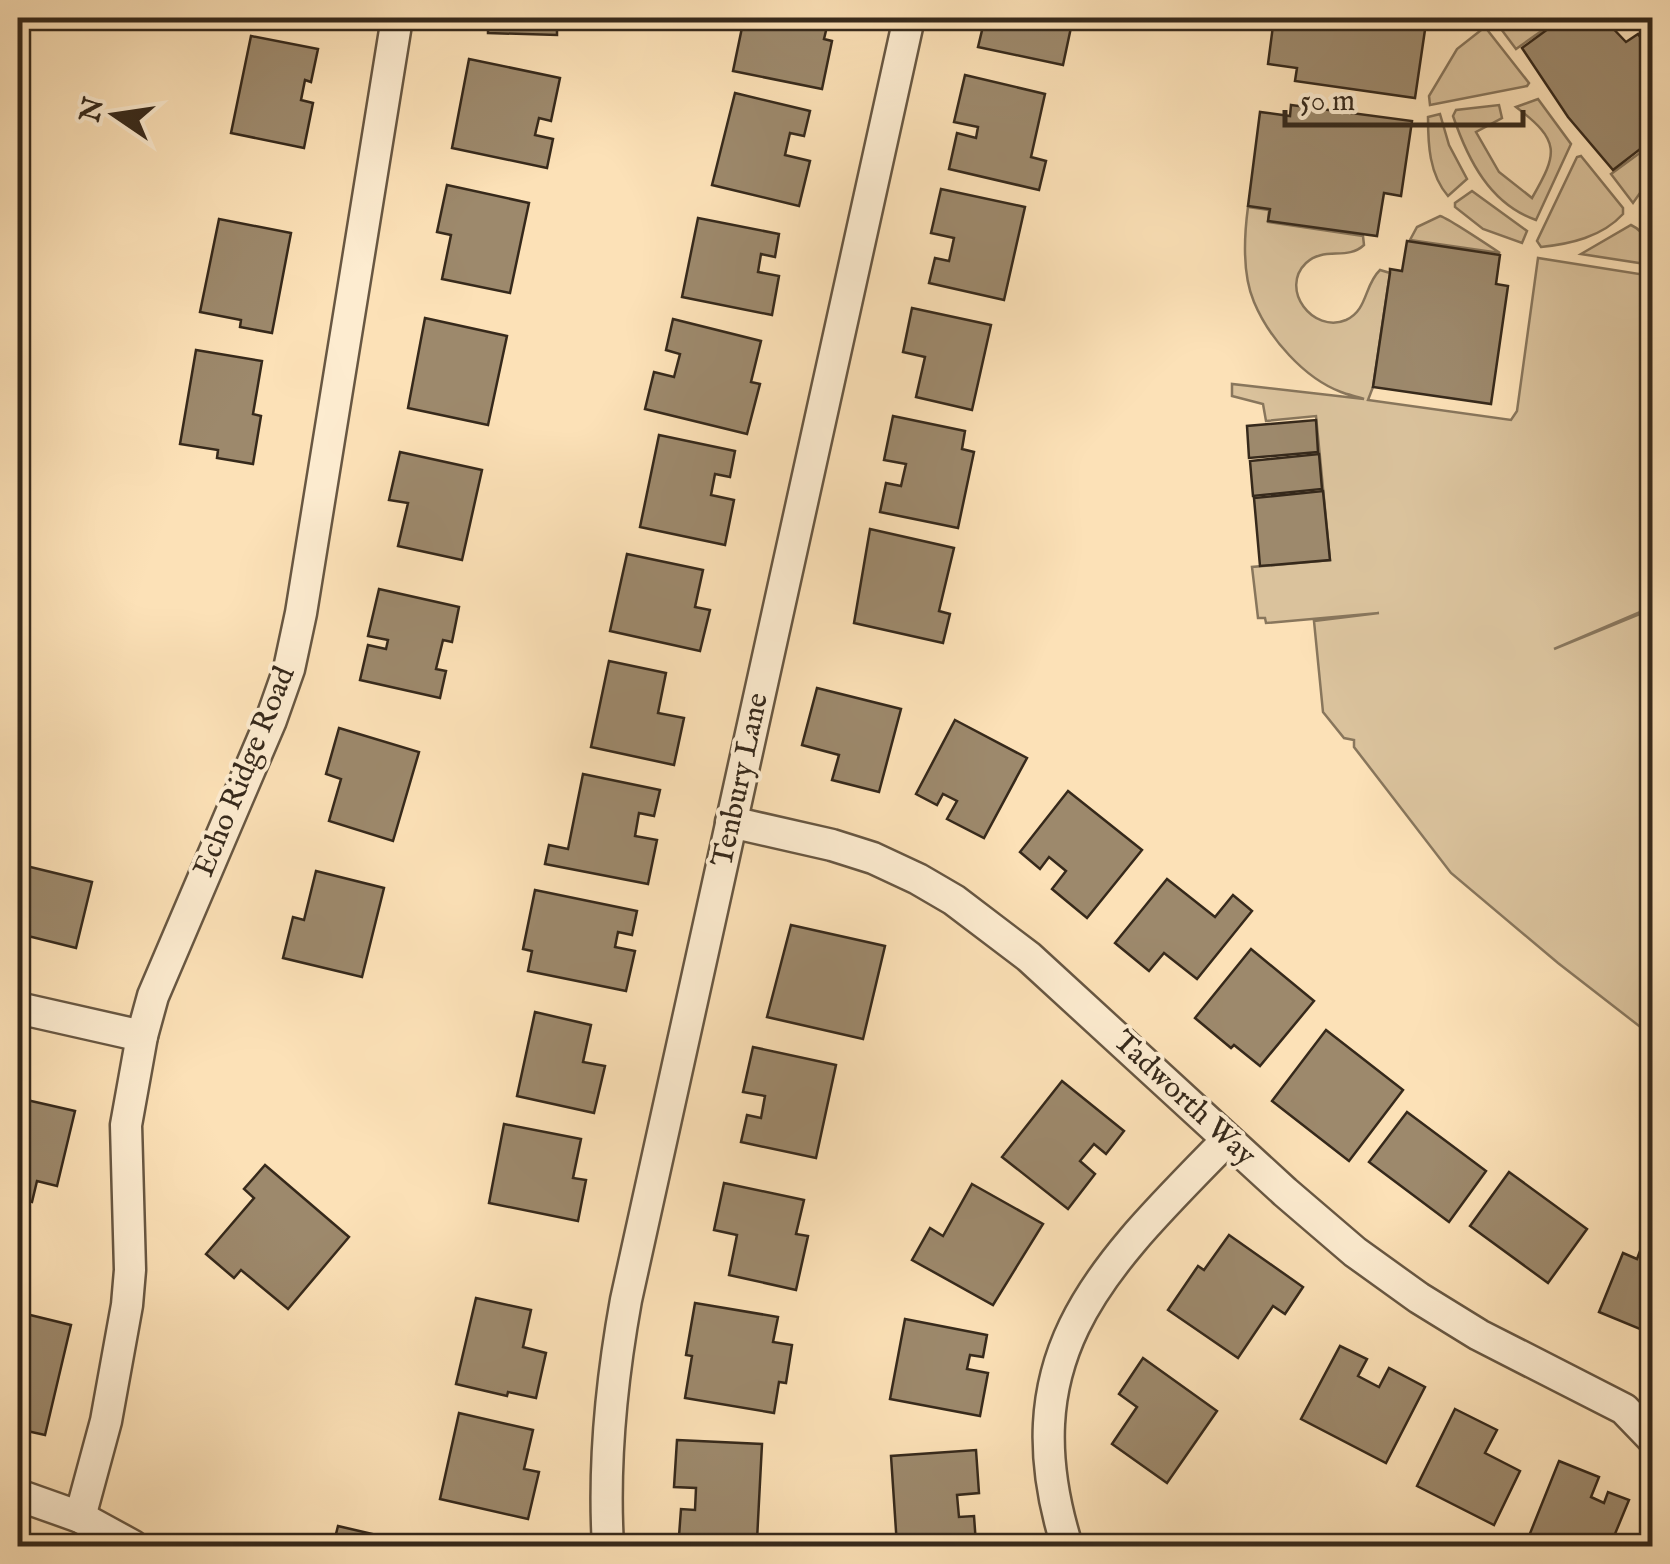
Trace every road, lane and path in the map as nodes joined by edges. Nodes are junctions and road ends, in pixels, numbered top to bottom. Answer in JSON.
{"nodes":[{"id":1,"x":397,"y":18,"type":"edge"},
{"id":2,"x":910,"y":18,"type":"edge"},
{"id":3,"x":732,"y":822,"type":"junction"},
{"id":4,"x":18,"y":1008,"type":"edge"},
{"id":5,"x":142,"y":1036,"type":"junction"},
{"id":6,"x":1228,"y":1140,"type":"junction"},
{"id":7,"x":1638,"y":1406,"type":"edge"},
{"id":8,"x":1652,"y":1438,"type":"edge"},
{"id":9,"x":18,"y":1495,"type":"edge"},
{"id":10,"x":80,"y":1518,"type":"junction"},
{"id":11,"x":132,"y":1546,"type":"edge"},
{"id":12,"x":608,"y":1546,"type":"edge"},
{"id":13,"x":1067,"y":1546,"type":"edge"}],
"edges":[{"from":1,"to":5,"type":"street","name":"Echo Ridge Road"},
{"from":2,"to":3,"type":"street","name":"Tenbury Lane"},
{"from":3,"to":6,"type":"street","name":"Tadworth Way"},
{"from":3,"to":12,"type":"street","name":"Tenbury Lane"},
{"from":4,"to":5,"type":"street"},
{"from":5,"to":10,"type":"street","name":"Echo Ridge Road"},
{"from":6,"to":7,"type":"street","name":"Tadworth Way"},
{"from":6,"to":13,"type":"street"},
{"from":7,"to":8,"type":"street","name":"Tadworth Way"},
{"from":9,"to":10,"type":"street"},
{"from":10,"to":11,"type":"street"}]}
